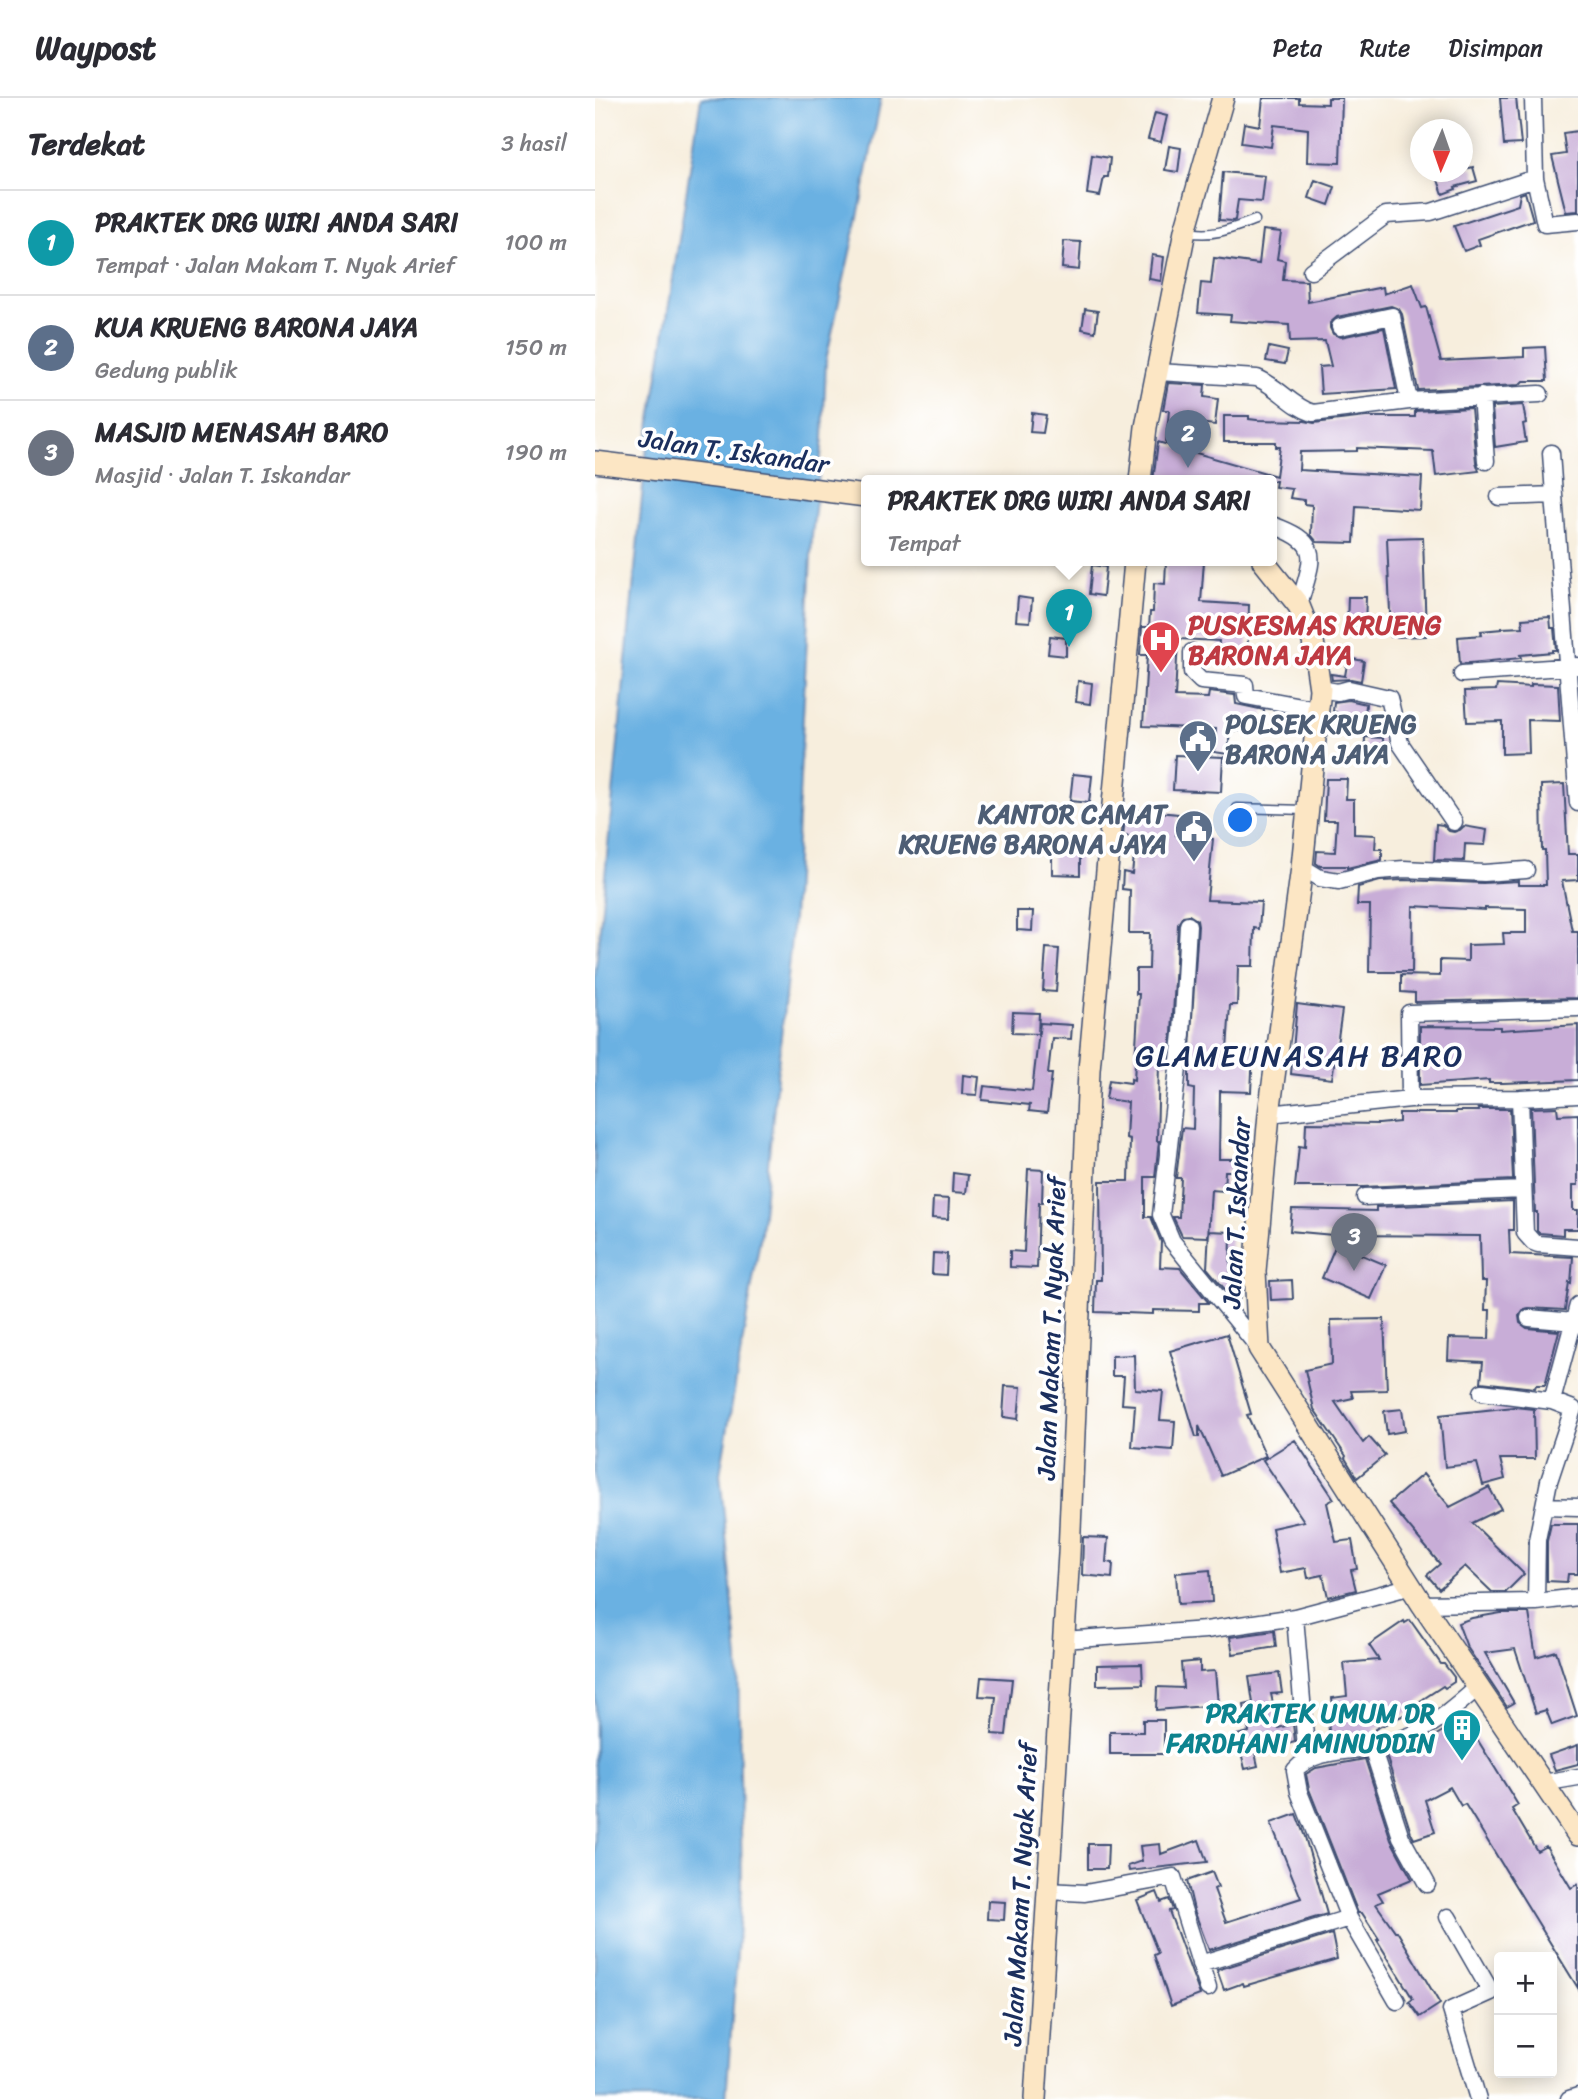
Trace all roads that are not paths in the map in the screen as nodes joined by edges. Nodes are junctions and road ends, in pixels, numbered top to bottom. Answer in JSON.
{"nodes":[{"id":1,"x":1223,"y":98,"type":"edge"},
{"id":2,"x":1533,"y":98,"type":"edge"},
{"id":3,"x":1535,"y":178,"type":"junction"},
{"id":4,"x":1255,"y":219,"type":"dead end"},
{"id":5,"x":1578,"y":221,"type":"edge"},
{"id":6,"x":1185,"y":231,"type":"junction"},
{"id":7,"x":1311,"y":271,"type":"dead end"},
{"id":8,"x":1340,"y":327,"type":"dead end"},
{"id":9,"x":1158,"y":372,"type":"junction"},
{"id":10,"x":1540,"y":394,"type":"dead end"},
{"id":11,"x":1481,"y":396,"type":"junction"},
{"id":12,"x":1409,"y":401,"type":"junction"},
{"id":13,"x":1551,"y":453,"type":"dead end"},
{"id":14,"x":1486,"y":461,"type":"dead end"},
{"id":15,"x":595,"y":462,"type":"edge"},
{"id":16,"x":1141,"y":475,"type":"edge"},
{"id":17,"x":1554,"y":495,"type":"junction"},
{"id":18,"x":861,"y":496,"type":"edge"},
{"id":19,"x":1499,"y":498,"type":"dead end"},
{"id":20,"x":1277,"y":527,"type":"edge"},
{"id":21,"x":1135,"y":566,"type":"edge"},
{"id":22,"x":1267,"y":566,"type":"edge"},
{"id":23,"x":1299,"y":606,"type":"junction"},
{"id":24,"x":1192,"y":652,"type":"dead end"},
{"id":25,"x":1572,"y":666,"type":"edge"},
{"id":26,"x":1462,"y":674,"type":"dead end"},
{"id":27,"x":1318,"y":699,"type":"junction"},
{"id":28,"x":1578,"y":803,"type":"edge"},
{"id":29,"x":1237,"y":808,"type":"dead end"},
{"id":30,"x":1308,"y":810,"type":"junction"},
{"id":31,"x":1454,"y":822,"type":"dead end"},
{"id":32,"x":1302,"y":867,"type":"junction"},
{"id":33,"x":1526,"y":870,"type":"dead end"},
{"id":34,"x":1188,"y":925,"type":"dead end"},
{"id":35,"x":1578,"y":1008,"type":"edge"},
{"id":36,"x":1578,"y":1095,"type":"edge"},
{"id":37,"x":1520,"y":1098,"type":"junction"},
{"id":38,"x":1410,"y":1099,"type":"junction"},
{"id":39,"x":1269,"y":1114,"type":"junction"},
{"id":40,"x":1522,"y":1191,"type":"junction"},
{"id":41,"x":1365,"y":1198,"type":"dead end"},
{"id":42,"x":1578,"y":1247,"type":"edge"},
{"id":43,"x":1578,"y":1305,"type":"edge"},
{"id":44,"x":1529,"y":1318,"type":"dead end"},
{"id":45,"x":1574,"y":1322,"type":"junction"},
{"id":46,"x":1259,"y":1348,"type":"junction"},
{"id":47,"x":1482,"y":1392,"type":"dead end"},
{"id":48,"x":1552,"y":1401,"type":"junction"},
{"id":49,"x":1576,"y":1402,"type":"edge"},
{"id":50,"x":1544,"y":1506,"type":"junction"},
{"id":51,"x":1578,"y":1507,"type":"edge"},
{"id":52,"x":1417,"y":1595,"type":"junction"},
{"id":53,"x":1578,"y":1597,"type":"edge"},
{"id":54,"x":1536,"y":1602,"type":"junction"},
{"id":55,"x":1295,"y":1617,"type":"junction"},
{"id":56,"x":1063,"y":1640,"type":"junction"},
{"id":57,"x":1478,"y":1688,"type":"junction"},
{"id":58,"x":1372,"y":1747,"type":"junction"},
{"id":59,"x":1307,"y":1760,"type":"junction"},
{"id":60,"x":1578,"y":1777,"type":"edge"},
{"id":61,"x":1543,"y":1783,"type":"junction"},
{"id":62,"x":1578,"y":1835,"type":"edge"},
{"id":63,"x":1427,"y":1884,"type":"dead end"},
{"id":64,"x":1048,"y":1891,"type":"junction"},
{"id":65,"x":1448,"y":1917,"type":"dead end"},
{"id":66,"x":1349,"y":1918,"type":"junction"},
{"id":67,"x":1200,"y":1964,"type":"junction"},
{"id":68,"x":1207,"y":1988,"type":"dead end"},
{"id":69,"x":1397,"y":2001,"type":"dead end"},
{"id":70,"x":1578,"y":2096,"type":"edge"},
{"id":71,"x":1035,"y":2099,"type":"edge"},
{"id":72,"x":1478,"y":2099,"type":"edge"},
{"id":73,"x":1569,"y":2099,"type":"edge"}],
"edges":[{"from":1,"to":6,"type":"street"},
{"from":2,"to":3,"type":"street"},
{"from":3,"to":5,"type":"street"},
{"from":3,"to":7,"type":"street"},
{"from":4,"to":6,"type":"lane"},
{"from":6,"to":9,"type":"street"},
{"from":8,"to":12,"type":"street"},
{"from":9,"to":12,"type":"street"},
{"from":9,"to":16,"type":"street"},
{"from":10,"to":11,"type":"street"},
{"from":11,"to":12,"type":"street"},
{"from":11,"to":14,"type":"street"},
{"from":13,"to":17,"type":"street"},
{"from":15,"to":18,"type":"street","name":"Jalan T. Iskandar"},
{"from":17,"to":19,"type":"street"},
{"from":17,"to":25,"type":"street"},
{"from":20,"to":23,"type":"street"},
{"from":21,"to":56,"type":"street","name":"Jalan Makam T. Nyak Arief"},
{"from":22,"to":23,"type":"street","name":"Jalan T. Iskandar"},
{"from":23,"to":27,"type":"street","name":"Jalan T. Iskandar"},
{"from":24,"to":27,"type":"street"},
{"from":25,"to":26,"type":"street"},
{"from":25,"to":28,"type":"street"},
{"from":27,"to":30,"type":"street","name":"Jalan T. Iskandar"},
{"from":27,"to":31,"type":"street"},
{"from":29,"to":30,"type":"lane"},
{"from":30,"to":32,"type":"street","name":"Jalan T. Iskandar"},
{"from":32,"to":33,"type":"street"},
{"from":32,"to":39,"type":"street","name":"Jalan T. Iskandar"},
{"from":34,"to":46,"type":"street"},
{"from":35,"to":38,"type":"street"},
{"from":36,"to":37,"type":"street"},
{"from":37,"to":38,"type":"street"},
{"from":37,"to":40,"type":"street"},
{"from":38,"to":39,"type":"street"},
{"from":39,"to":46,"type":"street","name":"Jalan T. Iskandar"},
{"from":40,"to":41,"type":"street"},
{"from":40,"to":42,"type":"street"},
{"from":43,"to":45,"type":"street"},
{"from":44,"to":45,"type":"street"},
{"from":45,"to":48,"type":"street"},
{"from":46,"to":52,"type":"street","name":"Jalan T. Iskandar"},
{"from":47,"to":48,"type":"street"},
{"from":48,"to":49,"type":"street"},
{"from":49,"to":50,"type":"street"},
{"from":50,"to":51,"type":"street"},
{"from":50,"to":54,"type":"street"},
{"from":52,"to":54,"type":"street"},
{"from":52,"to":55,"type":"street"},
{"from":52,"to":57,"type":"street","name":"Jalan T. Iskandar"},
{"from":53,"to":54,"type":"street"},
{"from":55,"to":56,"type":"street"},
{"from":55,"to":59,"type":"street"},
{"from":56,"to":64,"type":"street","name":"Jalan Makam T. Nyak Arief"},
{"from":57,"to":58,"type":"street"},
{"from":57,"to":61,"type":"street","name":"Jalan T. Iskandar"},
{"from":58,"to":59,"type":"street"},
{"from":58,"to":63,"type":"street"},
{"from":59,"to":66,"type":"street"},
{"from":60,"to":61,"type":"street"},
{"from":61,"to":62,"type":"street","name":"Jalan T. Iskandar"},
{"from":64,"to":67,"type":"street"},
{"from":64,"to":71,"type":"street","name":"Jalan Makam T. Nyak Arief"},
{"from":65,"to":72,"type":"street"},
{"from":66,"to":67,"type":"street"},
{"from":66,"to":69,"type":"street"},
{"from":67,"to":68,"type":"street"},
{"from":70,"to":73,"type":"street"}]}
